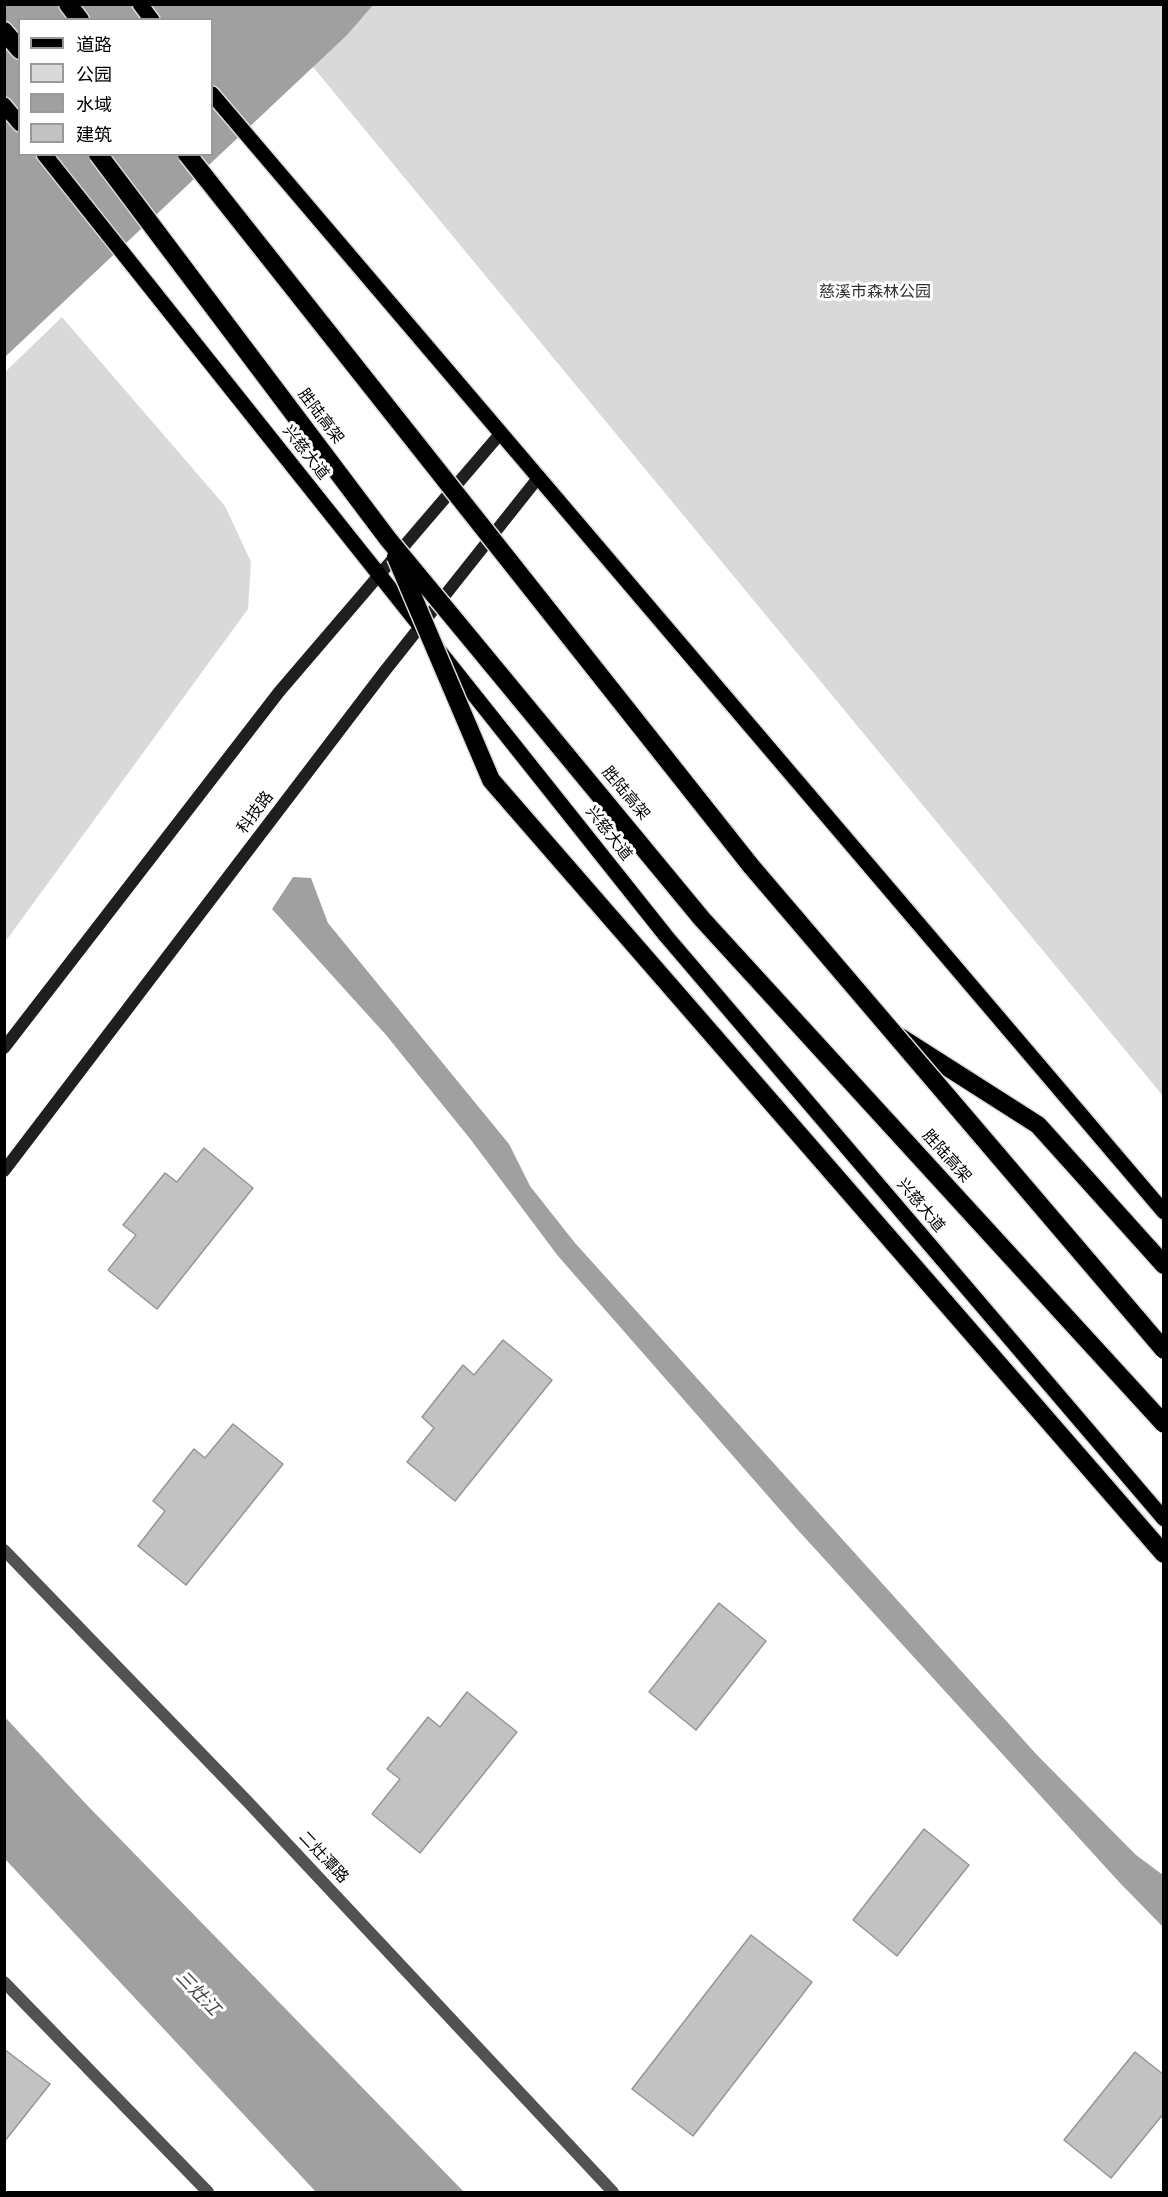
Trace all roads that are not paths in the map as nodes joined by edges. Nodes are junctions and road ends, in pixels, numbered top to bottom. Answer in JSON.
{"nodes":[{"id":1,"x":68,"y":4,"type":"edge"},
{"id":2,"x":140,"y":4,"type":"edge"},
{"id":3,"x":78,"y":18,"type":"edge"},
{"id":4,"x":150,"y":18,"type":"edge"},
{"id":5,"x":4,"y":31,"type":"edge"},
{"id":6,"x":18,"y":48,"type":"edge"},
{"id":7,"x":213,"y":95,"type":"edge"},
{"id":8,"x":4,"y":105,"type":"edge"},
{"id":9,"x":18,"y":122,"type":"edge"},
{"id":10,"x":46,"y":156,"type":"edge"},
{"id":11,"x":100,"y":156,"type":"edge"},
{"id":12,"x":189,"y":156,"type":"edge"},
{"id":13,"x":500,"y":434,"type":"junction"},
{"id":14,"x":538,"y":478,"type":"junction"},
{"id":15,"x":388,"y":539,"type":"junction"},
{"id":16,"x":421,"y":628,"type":"junction"},
{"id":17,"x":892,"y":1032,"type":"junction"},
{"id":18,"x":4,"y":1048,"type":"edge"},
{"id":19,"x":4,"y":1171,"type":"edge"},
{"id":20,"x":1164,"y":1212,"type":"edge"},
{"id":21,"x":1164,"y":1265,"type":"edge"},
{"id":22,"x":1164,"y":1350,"type":"edge"},
{"id":23,"x":1164,"y":1424,"type":"edge"},
{"id":24,"x":1164,"y":1519,"type":"edge"},
{"id":25,"x":4,"y":1550,"type":"edge"},
{"id":26,"x":1164,"y":1554,"type":"edge"},
{"id":27,"x":4,"y":1982,"type":"edge"},
{"id":28,"x":208,"y":2193,"type":"edge"},
{"id":29,"x":614,"y":2193,"type":"edge"}],
"edges":[{"from":1,"to":3,"type":"highway"},
{"from":2,"to":4,"type":"main road"},
{"from":5,"to":6,"type":"highway"},
{"from":7,"to":13,"type":"main road"},
{"from":8,"to":9,"type":"main road"},
{"from":10,"to":16,"type":"main road","name":"兴慈大道"},
{"from":11,"to":15,"type":"highway","name":"胜陆高架","bridge":true},
{"from":12,"to":17,"type":"highway","bridge":true},
{"from":13,"to":14,"type":"main road"},
{"from":13,"to":18,"type":"main road"},
{"from":14,"to":16,"type":"main road","name":"科技路"},
{"from":14,"to":20,"type":"main road"},
{"from":15,"to":23,"type":"highway","name":"胜陆高架","bridge":true},
{"from":15,"to":26,"type":"highway","bridge":true},
{"from":16,"to":19,"type":"main road","name":"科技路"},
{"from":16,"to":24,"type":"main road","name":"兴慈大道"},
{"from":17,"to":21,"type":"highway","bridge":true},
{"from":17,"to":22,"type":"highway","bridge":true},
{"from":25,"to":29,"type":"street","name":"二灶潭路"},
{"from":27,"to":28,"type":"street"}]}
